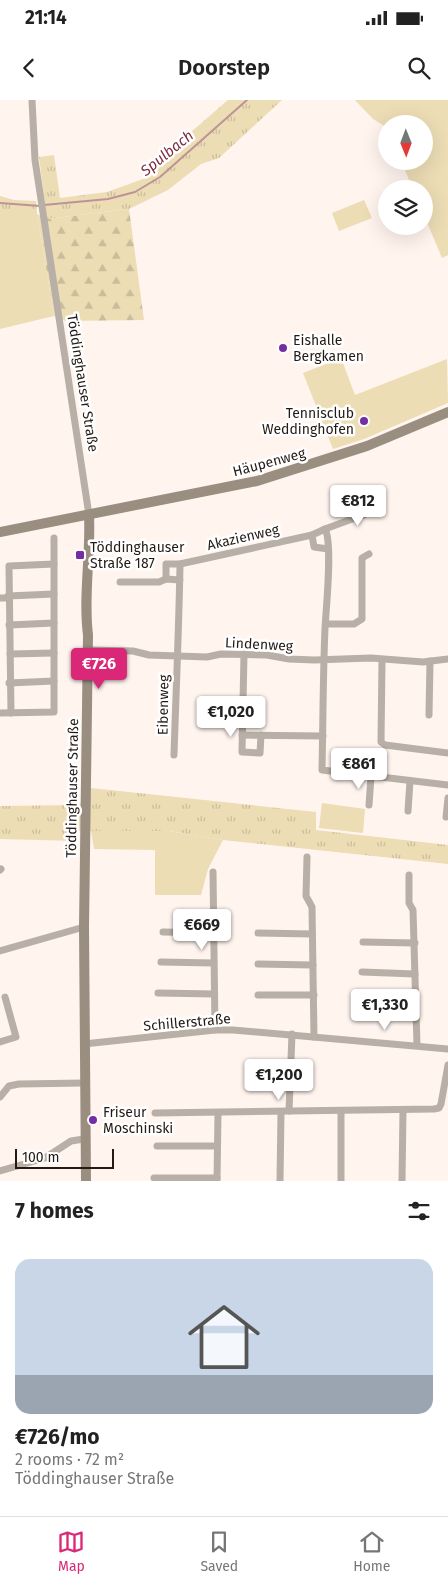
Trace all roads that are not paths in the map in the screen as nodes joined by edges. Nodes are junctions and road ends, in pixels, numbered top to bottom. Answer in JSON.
{"nodes":[{"id":1,"x":32,"y":100,"type":"edge"},
{"id":2,"x":448,"y":412,"type":"edge"},
{"id":3,"x":382,"y":508,"type":"dead end"},
{"id":4,"x":89,"y":515,"type":"junction"},
{"id":5,"x":325,"y":529,"type":"junction"},
{"id":6,"x":0,"y":532,"type":"edge"},
{"id":7,"x":312,"y":535,"type":"junction"},
{"id":8,"x":54,"y":538,"type":"dead end"},
{"id":9,"x":328,"y":549,"type":"junction"},
{"id":10,"x":369,"y":554,"type":"dead end"},
{"id":11,"x":54,"y":564,"type":"junction"},
{"id":12,"x":180,"y":564,"type":"junction"},
{"id":13,"x":166,"y":579,"type":"junction"},
{"id":14,"x":180,"y":580,"type":"junction"},
{"id":15,"x":120,"y":582,"type":"dead end"},
{"id":16,"x":54,"y":594,"type":"junction"},
{"id":17,"x":8,"y":597,"type":"junction"},
{"id":18,"x":0,"y":598,"type":"edge"},
{"id":19,"x":54,"y":623,"type":"junction"},
{"id":20,"x":326,"y":624,"type":"junction"},
{"id":21,"x":9,"y":625,"type":"junction"},
{"id":22,"x":87,"y":650,"type":"junction"},
{"id":23,"x":54,"y":653,"type":"junction"},
{"id":24,"x":10,"y":654,"type":"junction"},
{"id":25,"x":244,"y":654,"type":"junction"},
{"id":26,"x":177,"y":656,"type":"junction"},
{"id":27,"x":324,"y":659,"type":"junction"},
{"id":28,"x":448,"y":659,"type":"edge"},
{"id":29,"x":382,"y":660,"type":"junction"},
{"id":30,"x":430,"y":661,"type":"junction"},
{"id":31,"x":54,"y":681,"type":"junction"},
{"id":32,"x":9,"y":683,"type":"junction"},
{"id":33,"x":0,"y":713,"type":"edge"},
{"id":34,"x":11,"y":713,"type":"junction"},
{"id":35,"x":429,"y":714,"type":"dead end"},
{"id":36,"x":242,"y":735,"type":"junction"},
{"id":37,"x":261,"y":735,"type":"junction"},
{"id":38,"x":323,"y":736,"type":"junction"},
{"id":39,"x":448,"y":753,"type":"edge"},
{"id":40,"x":174,"y":755,"type":"dead end"},
{"id":41,"x":371,"y":777,"type":"junction"},
{"id":42,"x":410,"y":781,"type":"junction"},
{"id":43,"x":448,"y":785,"type":"edge"},
{"id":44,"x":448,"y":798,"type":"edge"},
{"id":45,"x":369,"y":805,"type":"dead end"},
{"id":46,"x":408,"y":811,"type":"dead end"},
{"id":47,"x":446,"y":816,"type":"dead end"},
{"id":48,"x":307,"y":857,"type":"dead end"},
{"id":49,"x":213,"y":872,"type":"dead end"},
{"id":50,"x":408,"y":875,"type":"dead end"},
{"id":51,"x":84,"y":927,"type":"junction"},
{"id":52,"x":163,"y":932,"type":"dead end"},
{"id":53,"x":212,"y":933,"type":"junction"},
{"id":54,"x":258,"y":934,"type":"dead end"},
{"id":55,"x":312,"y":934,"type":"junction"},
{"id":56,"x":363,"y":942,"type":"dead end"},
{"id":57,"x":415,"y":943,"type":"junction"},
{"id":58,"x":0,"y":951,"type":"edge"},
{"id":59,"x":161,"y":962,"type":"dead end"},
{"id":60,"x":213,"y":963,"type":"junction"},
{"id":61,"x":258,"y":964,"type":"dead end"},
{"id":62,"x":313,"y":965,"type":"junction"},
{"id":63,"x":362,"y":972,"type":"dead end"},
{"id":64,"x":415,"y":974,"type":"junction"},
{"id":65,"x":158,"y":993,"type":"dead end"},
{"id":66,"x":214,"y":994,"type":"junction"},
{"id":67,"x":258,"y":995,"type":"dead end"},
{"id":68,"x":314,"y":995,"type":"junction"},
{"id":69,"x":5,"y":997,"type":"dead end"},
{"id":70,"x":360,"y":1003,"type":"dead end"},
{"id":71,"x":416,"y":1004,"type":"junction"},
{"id":72,"x":215,"y":1030,"type":"junction"},
{"id":73,"x":292,"y":1034,"type":"junction"},
{"id":74,"x":314,"y":1036,"type":"junction"},
{"id":75,"x":0,"y":1042,"type":"edge"},
{"id":76,"x":84,"y":1044,"type":"junction"},
{"id":77,"x":417,"y":1045,"type":"junction"},
{"id":78,"x":448,"y":1049,"type":"edge"},
{"id":79,"x":448,"y":1065,"type":"edge"},
{"id":80,"x":84,"y":1083,"type":"junction"},
{"id":81,"x":0,"y":1097,"type":"edge"},
{"id":82,"x":403,"y":1110,"type":"junction"},
{"id":83,"x":289,"y":1111,"type":"junction"},
{"id":84,"x":341,"y":1111,"type":"junction"},
{"id":85,"x":281,"y":1112,"type":"junction"},
{"id":86,"x":155,"y":1113,"type":"dead end"},
{"id":87,"x":218,"y":1113,"type":"junction"},
{"id":88,"x":84,"y":1139,"type":"junction"},
{"id":89,"x":157,"y":1146,"type":"dead end"},
{"id":90,"x":217,"y":1146,"type":"junction"},
{"id":91,"x":0,"y":1171,"type":"edge"},
{"id":92,"x":154,"y":1178,"type":"dead end"},
{"id":93,"x":217,"y":1179,"type":"edge"},
{"id":94,"x":86,"y":1181,"type":"edge"},
{"id":95,"x":280,"y":1181,"type":"edge"},
{"id":96,"x":341,"y":1181,"type":"edge"},
{"id":97,"x":402,"y":1181,"type":"edge"}],
"edges":[{"from":1,"to":4,"type":"street","name":"Töddinghauser Straße"},
{"from":2,"to":4,"type":"street","name":"Häupenweg"},
{"from":3,"to":5,"type":"street","name":"Akazienweg"},
{"from":4,"to":6,"type":"street","name":"Häupenweg"},
{"from":4,"to":22,"type":"street","name":"Töddinghauser Straße"},
{"from":5,"to":7,"type":"street","name":"Akazienweg"},
{"from":5,"to":9,"type":"street"},
{"from":7,"to":9,"type":"street"},
{"from":7,"to":12,"type":"street","name":"Akazienweg"},
{"from":8,"to":11,"type":"street"},
{"from":9,"to":20,"type":"street"},
{"from":10,"to":20,"type":"street"},
{"from":11,"to":16,"type":"street"},
{"from":11,"to":17,"type":"street"},
{"from":12,"to":13,"type":"street","name":"Akazienweg"},
{"from":12,"to":14,"type":"street"},
{"from":13,"to":14,"type":"street"},
{"from":13,"to":15,"type":"street"},
{"from":14,"to":26,"type":"street"},
{"from":16,"to":17,"type":"street"},
{"from":16,"to":19,"type":"street"},
{"from":17,"to":18,"type":"street"},
{"from":17,"to":21,"type":"street"},
{"from":19,"to":21,"type":"street"},
{"from":19,"to":23,"type":"street"},
{"from":20,"to":27,"type":"street"},
{"from":21,"to":24,"type":"street"},
{"from":22,"to":26,"type":"street","name":"Lindenweg"},
{"from":22,"to":51,"type":"street","name":"Töddinghauser Straße"},
{"from":23,"to":24,"type":"street"},
{"from":23,"to":31,"type":"street"},
{"from":24,"to":32,"type":"street"},
{"from":25,"to":26,"type":"street","name":"Lindenweg"},
{"from":25,"to":27,"type":"street","name":"Lindenweg"},
{"from":25,"to":36,"type":"street"},
{"from":26,"to":40,"type":"street","name":"Eibenweg"},
{"from":27,"to":29,"type":"street","name":"Lindenweg"},
{"from":27,"to":38,"type":"street"},
{"from":28,"to":30,"type":"street","name":"Lindenweg"},
{"from":29,"to":30,"type":"street","name":"Lindenweg"},
{"from":29,"to":39,"type":"street"},
{"from":30,"to":35,"type":"street"},
{"from":31,"to":32,"type":"street"},
{"from":31,"to":34,"type":"street"},
{"from":32,"to":34,"type":"street"},
{"from":33,"to":34,"type":"street"},
{"from":36,"to":37,"type":"street"},
{"from":36,"to":37,"type":"street"},
{"from":37,"to":38,"type":"street"},
{"from":38,"to":41,"type":"street"},
{"from":41,"to":42,"type":"street"},
{"from":41,"to":45,"type":"street"},
{"from":42,"to":43,"type":"street"},
{"from":42,"to":46,"type":"street"},
{"from":44,"to":47,"type":"street"},
{"from":48,"to":55,"type":"street"},
{"from":49,"to":53,"type":"street"},
{"from":50,"to":57,"type":"street"},
{"from":51,"to":58,"type":"street"},
{"from":51,"to":76,"type":"street","name":"Töddinghauser Straße"},
{"from":52,"to":53,"type":"street"},
{"from":53,"to":60,"type":"street"},
{"from":54,"to":55,"type":"street"},
{"from":55,"to":62,"type":"street"},
{"from":56,"to":57,"type":"street"},
{"from":57,"to":64,"type":"street"},
{"from":59,"to":60,"type":"street"},
{"from":60,"to":66,"type":"street"},
{"from":61,"to":62,"type":"street"},
{"from":62,"to":68,"type":"street"},
{"from":63,"to":64,"type":"street"},
{"from":64,"to":71,"type":"street"},
{"from":65,"to":66,"type":"street"},
{"from":66,"to":72,"type":"street"},
{"from":67,"to":68,"type":"street"},
{"from":68,"to":74,"type":"street"},
{"from":69,"to":75,"type":"street"},
{"from":70,"to":71,"type":"street"},
{"from":71,"to":77,"type":"street"},
{"from":72,"to":73,"type":"street","name":"Schillerstraße"},
{"from":72,"to":76,"type":"street","name":"Schillerstraße"},
{"from":73,"to":74,"type":"street","name":"Schillerstraße"},
{"from":73,"to":83,"type":"street"},
{"from":74,"to":77,"type":"street","name":"Schillerstraße"},
{"from":76,"to":80,"type":"street","name":"Töddinghauser Straße"},
{"from":77,"to":78,"type":"street","name":"Schillerstraße"},
{"from":79,"to":82,"type":"street"},
{"from":80,"to":81,"type":"street"},
{"from":80,"to":88,"type":"street","name":"Töddinghauser Straße"},
{"from":82,"to":84,"type":"street"},
{"from":82,"to":97,"type":"street"},
{"from":83,"to":84,"type":"street"},
{"from":83,"to":85,"type":"street"},
{"from":84,"to":96,"type":"street"},
{"from":85,"to":87,"type":"street"},
{"from":85,"to":95,"type":"street"},
{"from":86,"to":87,"type":"street"},
{"from":87,"to":90,"type":"street"},
{"from":88,"to":91,"type":"street"},
{"from":88,"to":94,"type":"street","name":"Töddinghauser Straße"},
{"from":89,"to":90,"type":"street"},
{"from":90,"to":93,"type":"street"},
{"from":92,"to":93,"type":"street"}]}
